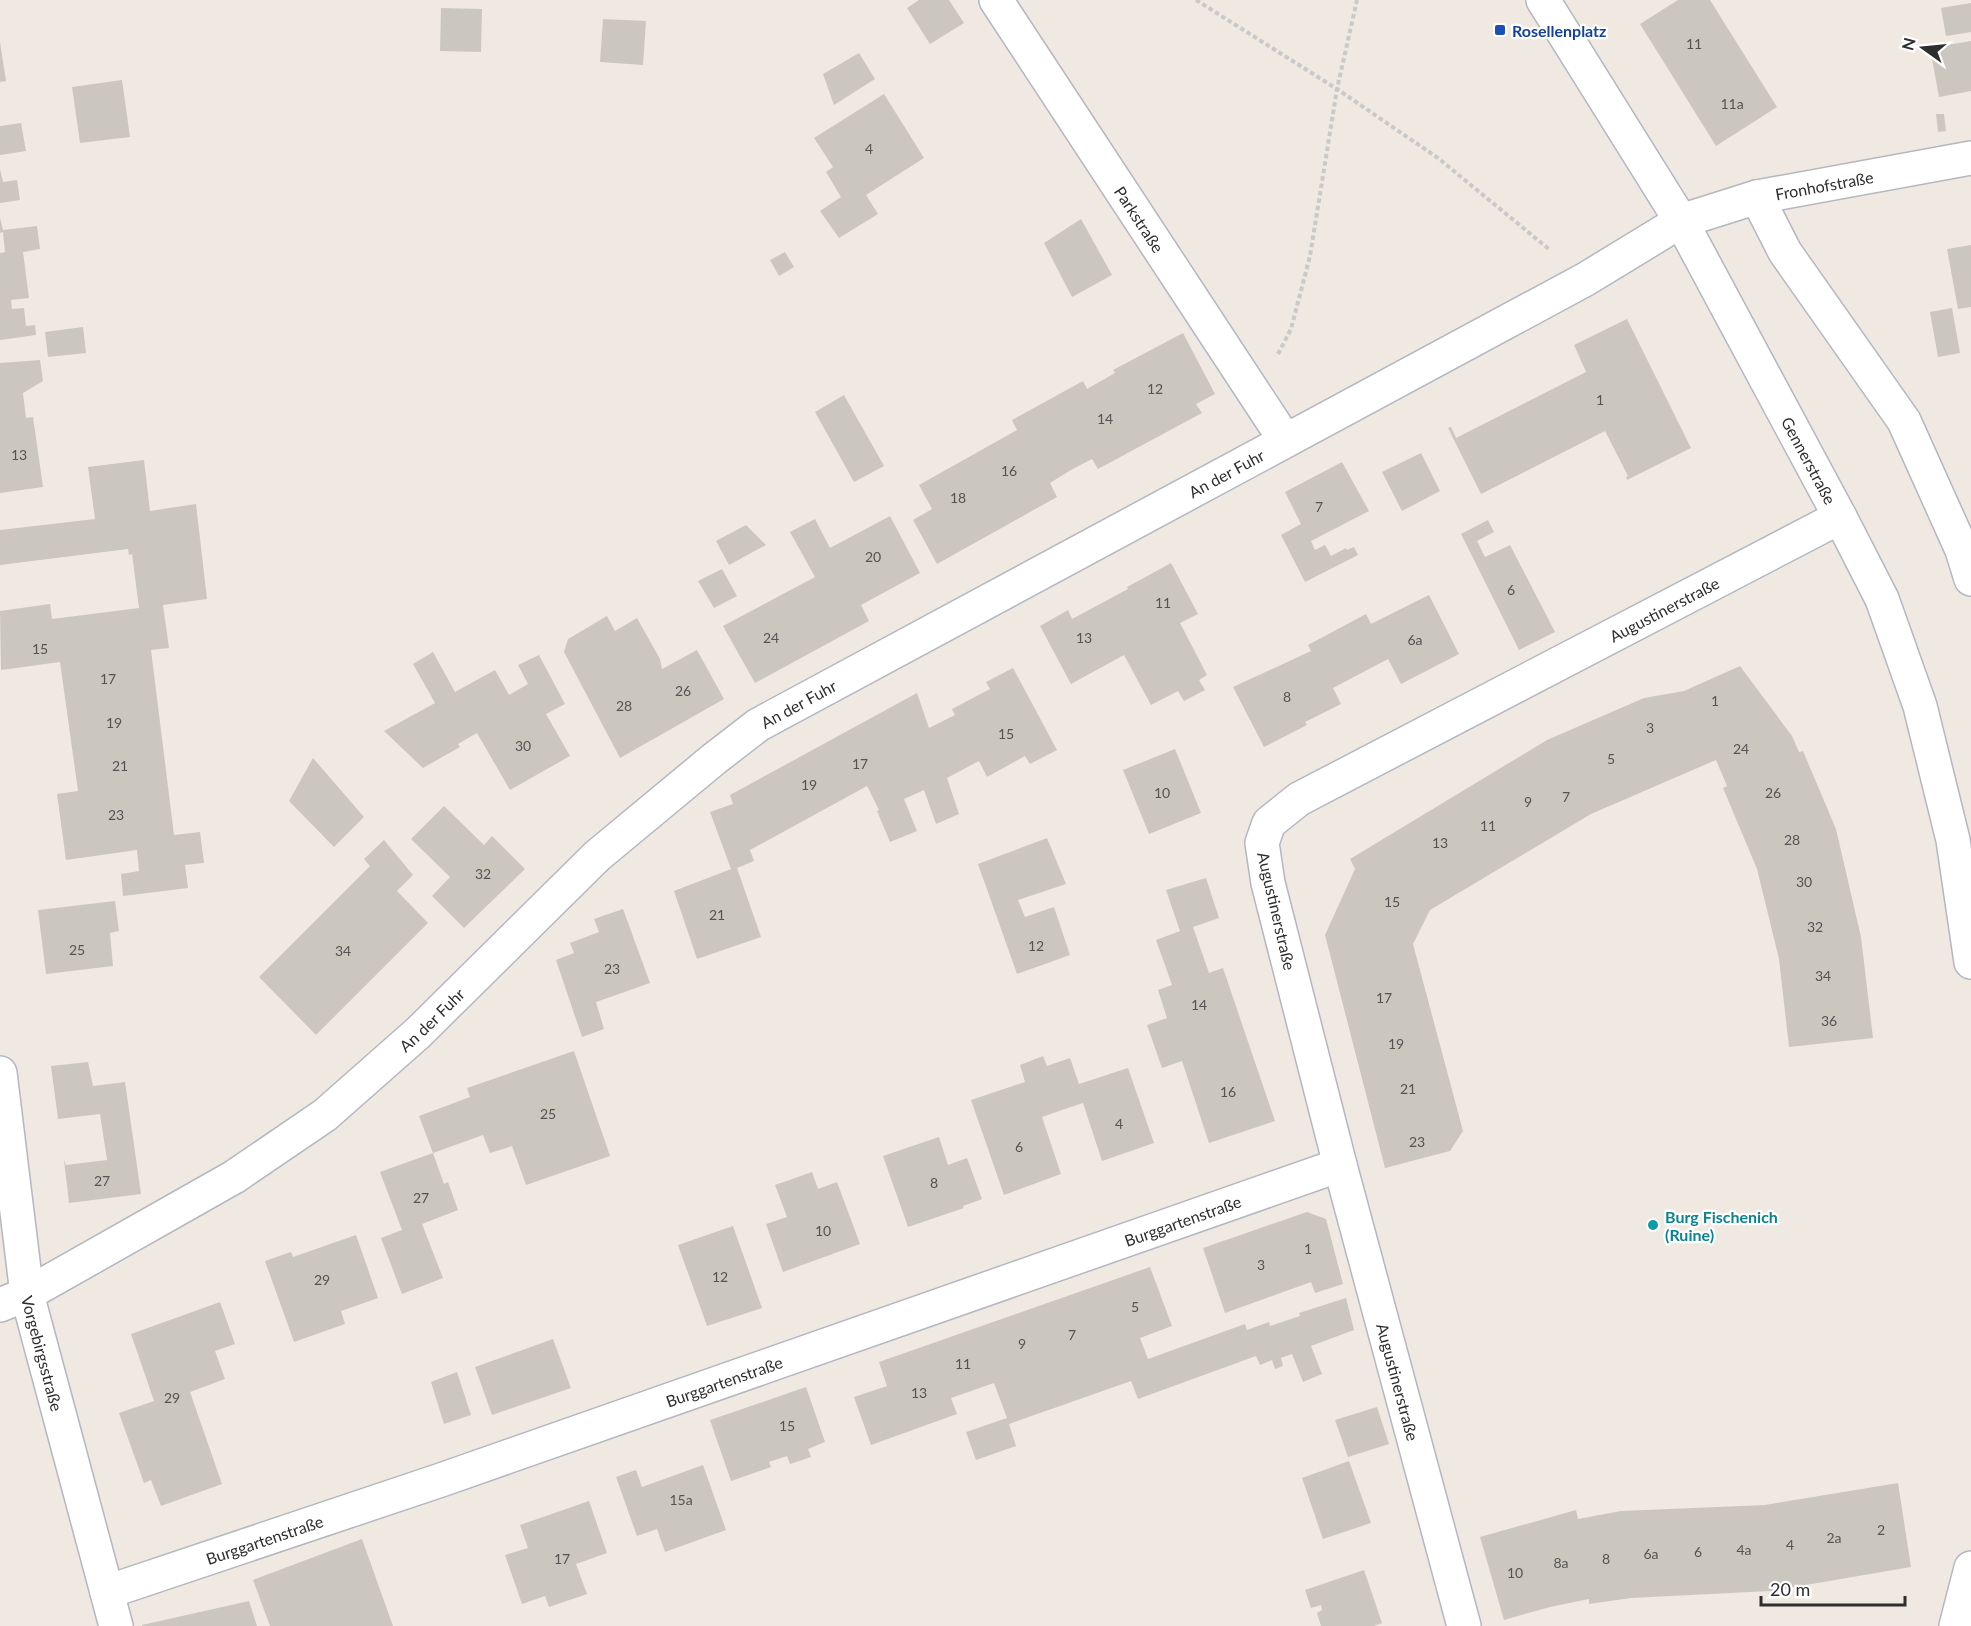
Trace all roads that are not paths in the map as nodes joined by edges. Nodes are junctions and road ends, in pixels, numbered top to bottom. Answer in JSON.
{"nodes":[{"id":1,"x":996,"y":0,"type":"edge"},
{"id":2,"x":1543,"y":0,"type":"edge"},
{"id":3,"x":1971,"y":158,"type":"edge"},
{"id":4,"x":1757,"y":197,"type":"junction"},
{"id":5,"x":1681,"y":221,"type":"junction"},
{"id":6,"x":1285,"y":440,"type":"junction"},
{"id":7,"x":1840,"y":517,"type":"junction"},
{"id":8,"x":1971,"y":579,"type":"edge"},
{"id":9,"x":1971,"y":963,"type":"edge"},
{"id":10,"x":0,"y":1073,"type":"edge"},
{"id":11,"x":1340,"y":1165,"type":"junction"},
{"id":12,"x":13,"y":1300,"type":"edge"},
{"id":13,"x":1971,"y":1568,"type":"edge"},
{"id":14,"x":107,"y":1592,"type":"junction"},
{"id":15,"x":116,"y":1626,"type":"edge"},
{"id":16,"x":1464,"y":1626,"type":"edge"},
{"id":17,"x":1956,"y":1626,"type":"edge"}],
"edges":[{"from":1,"to":6,"type":"street","name":"Parkstraße"},
{"from":2,"to":5,"type":"street","name":"Gennerstraße"},
{"from":3,"to":4,"type":"street","name":"Fronhofstraße"},
{"from":4,"to":5,"type":"street","name":"Fronhofstraße"},
{"from":4,"to":8,"type":"street"},
{"from":5,"to":6,"type":"street","name":"An der Fuhr"},
{"from":5,"to":7,"type":"street","name":"Gennerstraße"},
{"from":6,"to":12,"type":"street","name":"An der Fuhr"},
{"from":7,"to":9,"type":"street","name":"Gennerstraße"},
{"from":7,"to":11,"type":"street","name":"Augustinerstraße"},
{"from":10,"to":12,"type":"street","name":"Vorgebirgsstraße"},
{"from":11,"to":14,"type":"street","name":"Burggartenstraße"},
{"from":11,"to":16,"type":"street","name":"Augustinerstraße"},
{"from":12,"to":14,"type":"street","name":"Vorgebirgsstraße"},
{"from":13,"to":17,"type":"street"},
{"from":14,"to":15,"type":"street","name":"Vorgebirgsstraße"}]}
